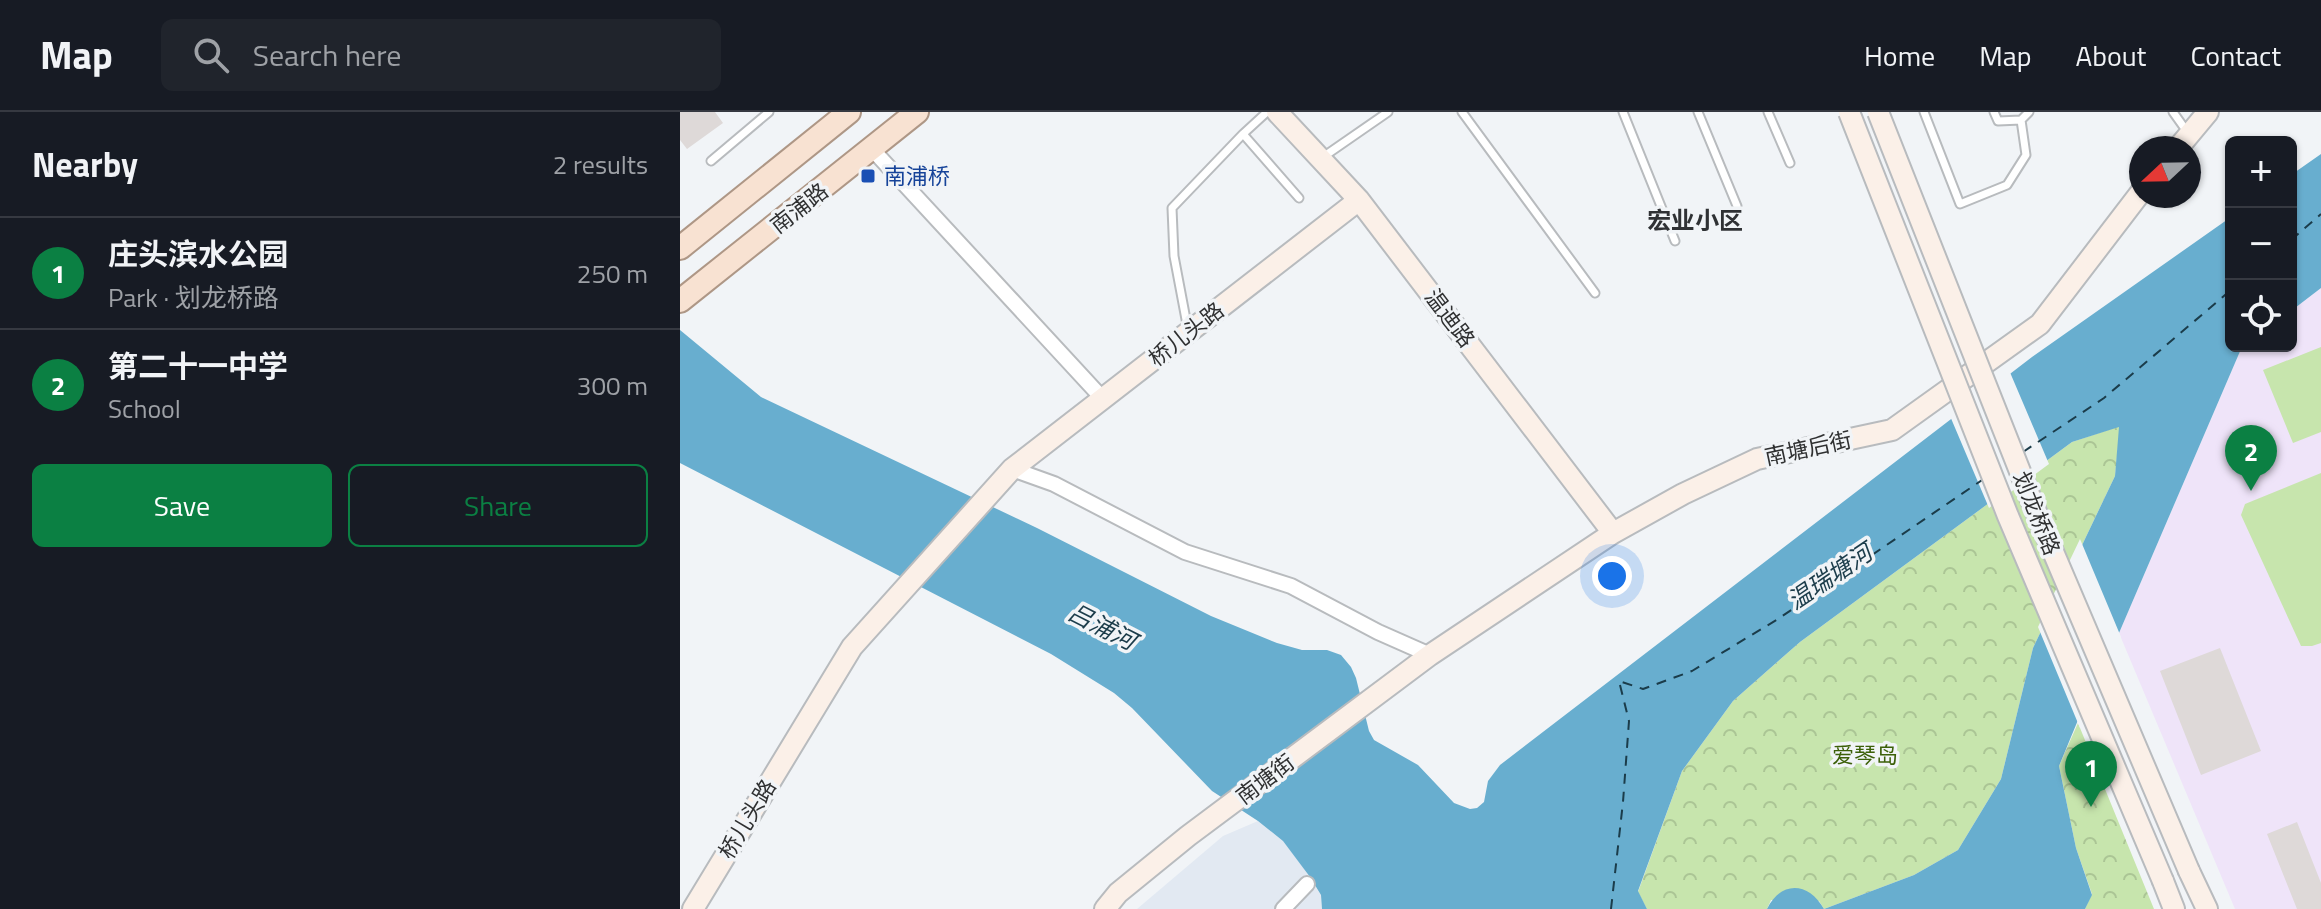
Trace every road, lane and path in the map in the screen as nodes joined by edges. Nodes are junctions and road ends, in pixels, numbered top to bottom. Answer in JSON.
{"nodes":[{"id":1,"x":769,"y":112,"type":"edge"},
{"id":2,"x":917,"y":112,"type":"edge"},
{"id":3,"x":1267,"y":112,"type":"edge"},
{"id":4,"x":1277,"y":112,"type":"edge"},
{"id":5,"x":1388,"y":112,"type":"edge"},
{"id":6,"x":1462,"y":112,"type":"edge"},
{"id":7,"x":1623,"y":112,"type":"edge"},
{"id":8,"x":1698,"y":112,"type":"edge"},
{"id":9,"x":1768,"y":112,"type":"edge"},
{"id":10,"x":1849,"y":112,"type":"edge"},
{"id":11,"x":1878,"y":112,"type":"edge"},
{"id":12,"x":1924,"y":112,"type":"edge"},
{"id":13,"x":1994,"y":112,"type":"edge"},
{"id":14,"x":2029,"y":112,"type":"edge"},
{"id":15,"x":2173,"y":112,"type":"edge"},
{"id":16,"x":2208,"y":112,"type":"edge"},
{"id":17,"x":835,"y":117,"type":"edge"},
{"id":18,"x":2021,"y":120,"type":"junction"},
{"id":19,"x":1243,"y":134,"type":"junction"},
{"id":20,"x":2181,"y":136,"type":"edge"},
{"id":21,"x":2187,"y":136,"type":"edge"},
{"id":22,"x":872,"y":149,"type":"junction"},
{"id":23,"x":1321,"y":158,"type":"junction"},
{"id":24,"x":711,"y":161,"type":"dead end"},
{"id":25,"x":1790,"y":163,"type":"dead end"},
{"id":26,"x":1299,"y":198,"type":"dead end"},
{"id":27,"x":1359,"y":200,"type":"junction"},
{"id":28,"x":1737,"y":206,"type":"dead end"},
{"id":29,"x":2129,"y":208,"type":"edge"},
{"id":30,"x":1675,"y":241,"type":"dead end"},
{"id":31,"x":680,"y":248,"type":"edge"},
{"id":32,"x":1595,"y":293,"type":"dead end"},
{"id":33,"x":680,"y":301,"type":"edge"},
{"id":34,"x":1189,"y":332,"type":"junction"},
{"id":35,"x":1103,"y":399,"type":"junction"},
{"id":36,"x":1012,"y":469,"type":"junction"},
{"id":37,"x":1613,"y":533,"type":"junction"},
{"id":38,"x":1430,"y":655,"type":"junction"},
{"id":39,"x":1307,"y":884,"type":"dead end"},
{"id":40,"x":693,"y":909,"type":"edge"},
{"id":41,"x":1105,"y":909,"type":"edge"},
{"id":42,"x":1283,"y":909,"type":"edge"},
{"id":43,"x":2174,"y":909,"type":"edge"},
{"id":44,"x":2207,"y":909,"type":"edge"}],
"edges":[{"from":1,"to":24,"type":"lane"},
{"from":2,"to":22,"type":"main road","name":"南浦路"},
{"from":3,"to":19,"type":"lane"},
{"from":4,"to":23,"type":"street","name":"温迪路"},
{"from":5,"to":23,"type":"lane"},
{"from":6,"to":32,"type":"lane"},
{"from":7,"to":30,"type":"lane"},
{"from":8,"to":28,"type":"lane"},
{"from":9,"to":25,"type":"lane"},
{"from":10,"to":43,"type":"street","name":"划龙桥路","bridge":true},
{"from":11,"to":44,"type":"street","name":"划龙桥路","bridge":true},
{"from":12,"to":18,"type":"lane"},
{"from":13,"to":18,"type":"lane"},
{"from":14,"to":18,"type":"lane"},
{"from":15,"to":20,"type":"lane"},
{"from":16,"to":21,"type":"street"},
{"from":17,"to":31,"type":"main road","name":"南浦路"},
{"from":19,"to":26,"type":"lane"},
{"from":19,"to":34,"type":"lane"},
{"from":22,"to":33,"type":"main road","name":"南浦路"},
{"from":22,"to":35,"type":"street"},
{"from":23,"to":27,"type":"street","name":"温迪路"},
{"from":27,"to":34,"type":"street","name":"桥儿头路"},
{"from":27,"to":37,"type":"street","name":"温迪路"},
{"from":29,"to":37,"type":"street","name":"南塘后街"},
{"from":34,"to":35,"type":"street","name":"桥儿头路"},
{"from":35,"to":36,"type":"street","name":"桥儿头路"},
{"from":36,"to":38,"type":"street"},
{"from":36,"to":40,"type":"street","name":"桥儿头路"},
{"from":37,"to":38,"type":"street","name":"南塘后街"},
{"from":38,"to":41,"type":"street","name":"南塘街"},
{"from":39,"to":42,"type":"street"}]}
